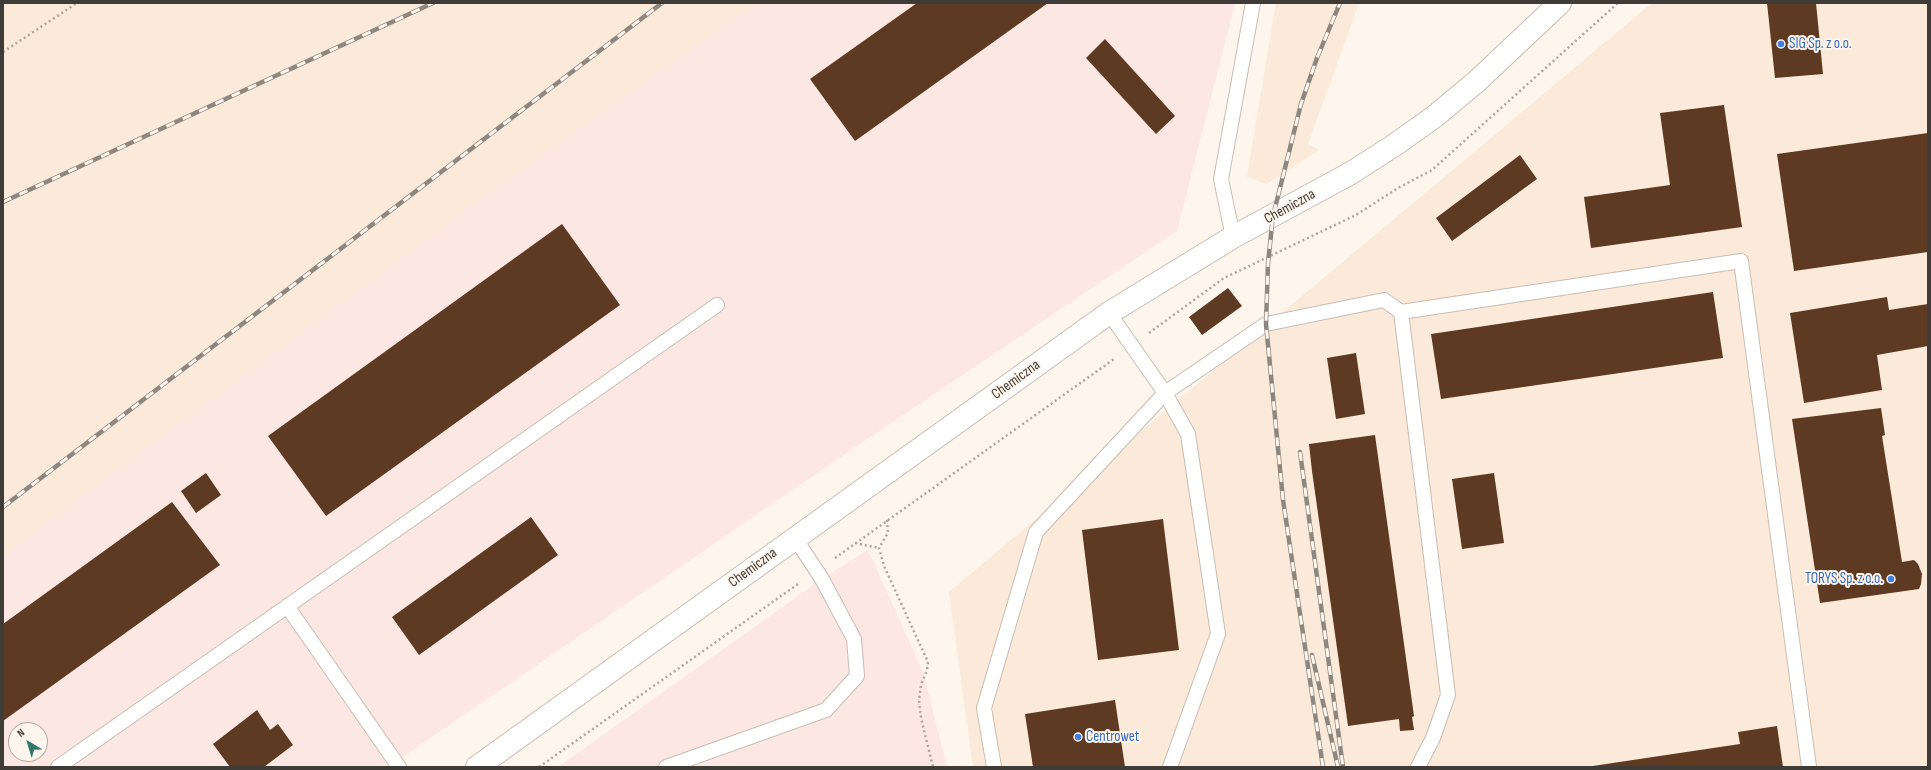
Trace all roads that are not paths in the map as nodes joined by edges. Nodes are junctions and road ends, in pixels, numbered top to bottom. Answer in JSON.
{"nodes":[{"id":1,"x":1253,"y":3,"type":"edge"},
{"id":2,"x":1560,"y":3,"type":"edge"},
{"id":3,"x":1233,"y":237,"type":"junction"},
{"id":4,"x":717,"y":305,"type":"dead end"},
{"id":5,"x":1401,"y":312,"type":"junction"},
{"id":6,"x":1109,"y":314,"type":"junction"},
{"id":7,"x":1165,"y":393,"type":"junction"},
{"id":8,"x":795,"y":538,"type":"junction"},
{"id":9,"x":287,"y":606,"type":"junction"},
{"id":10,"x":58,"y":767,"type":"edge"},
{"id":11,"x":399,"y":767,"type":"edge"},
{"id":12,"x":477,"y":767,"type":"edge"},
{"id":13,"x":666,"y":767,"type":"edge"},
{"id":14,"x":994,"y":767,"type":"edge"},
{"id":15,"x":1170,"y":767,"type":"edge"},
{"id":16,"x":1418,"y":767,"type":"edge"},
{"id":17,"x":1809,"y":767,"type":"edge"}],
"edges":[{"from":1,"to":3,"type":"lane"},
{"from":2,"to":3,"type":"street","name":"Chemiczna"},
{"from":3,"to":6,"type":"street","name":"Chemiczna"},
{"from":4,"to":9,"type":"lane"},
{"from":5,"to":7,"type":"lane"},
{"from":5,"to":16,"type":"lane"},
{"from":5,"to":17,"type":"lane"},
{"from":6,"to":7,"type":"lane"},
{"from":6,"to":8,"type":"street","name":"Chemiczna"},
{"from":7,"to":14,"type":"lane"},
{"from":7,"to":15,"type":"lane"},
{"from":8,"to":12,"type":"street","name":"Chemiczna"},
{"from":8,"to":13,"type":"lane"},
{"from":9,"to":10,"type":"lane"},
{"from":9,"to":11,"type":"lane"}]}
